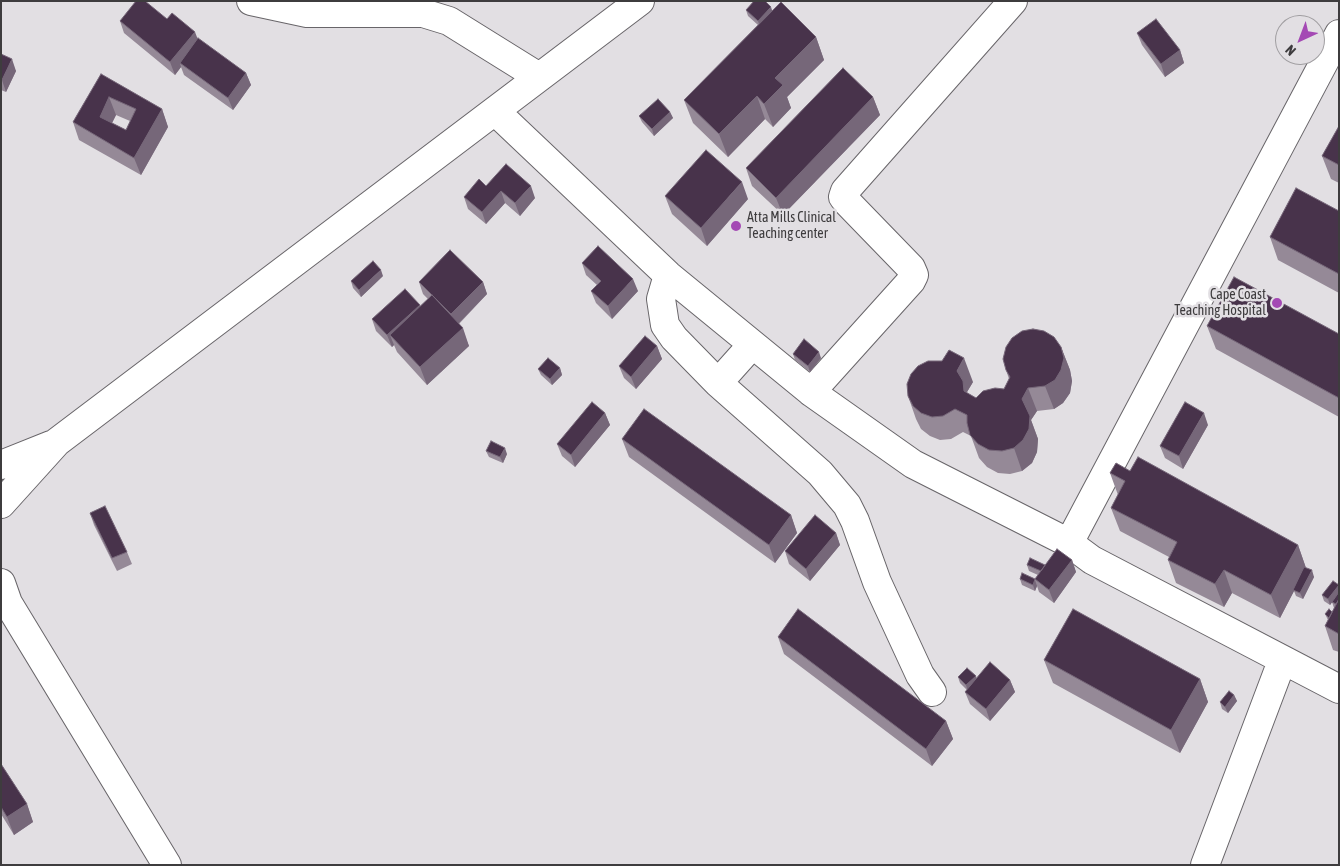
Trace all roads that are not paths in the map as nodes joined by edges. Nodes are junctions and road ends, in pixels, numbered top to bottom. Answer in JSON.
{"nodes":[{"id":1,"x":251,"y":1,"type":"edge"},
{"id":2,"x":640,"y":1,"type":"edge"},
{"id":3,"x":1014,"y":1,"type":"edge"},
{"id":4,"x":1339,"y":34,"type":"edge"},
{"id":5,"x":538,"y":77,"type":"junction"},
{"id":6,"x":495,"y":111,"type":"junction"},
{"id":7,"x":668,"y":275,"type":"junction"},
{"id":8,"x":752,"y":345,"type":"junction"},
{"id":9,"x":718,"y":383,"type":"junction"},
{"id":10,"x":811,"y":392,"type":"junction"},
{"id":11,"x":57,"y":442,"type":"junction"},
{"id":12,"x":1,"y":465,"type":"edge"},
{"id":13,"x":1,"y":504,"type":"edge"},
{"id":14,"x":1069,"y":543,"type":"junction"},
{"id":15,"x":4,"y":594,"type":"edge"},
{"id":16,"x":1282,"y":661,"type":"junction"},
{"id":17,"x":1339,"y":689,"type":"edge"},
{"id":18,"x":932,"y":692,"type":"dead end"},
{"id":19,"x":167,"y":865,"type":"edge"},
{"id":20,"x":1205,"y":865,"type":"edge"}],
"edges":[{"from":1,"to":5,"type":"street"},
{"from":2,"to":5,"type":"street"},
{"from":3,"to":10,"type":"street"},
{"from":4,"to":14,"type":"street"},
{"from":5,"to":6,"type":"street"},
{"from":6,"to":7,"type":"street"},
{"from":6,"to":11,"type":"street"},
{"from":7,"to":8,"type":"street"},
{"from":7,"to":9,"type":"street"},
{"from":8,"to":9,"type":"street"},
{"from":8,"to":10,"type":"street"},
{"from":9,"to":18,"type":"street"},
{"from":10,"to":14,"type":"street"},
{"from":11,"to":12,"type":"street"},
{"from":11,"to":13,"type":"street"},
{"from":14,"to":16,"type":"street"},
{"from":15,"to":19,"type":"street"},
{"from":16,"to":17,"type":"street"},
{"from":16,"to":20,"type":"street"}]}
